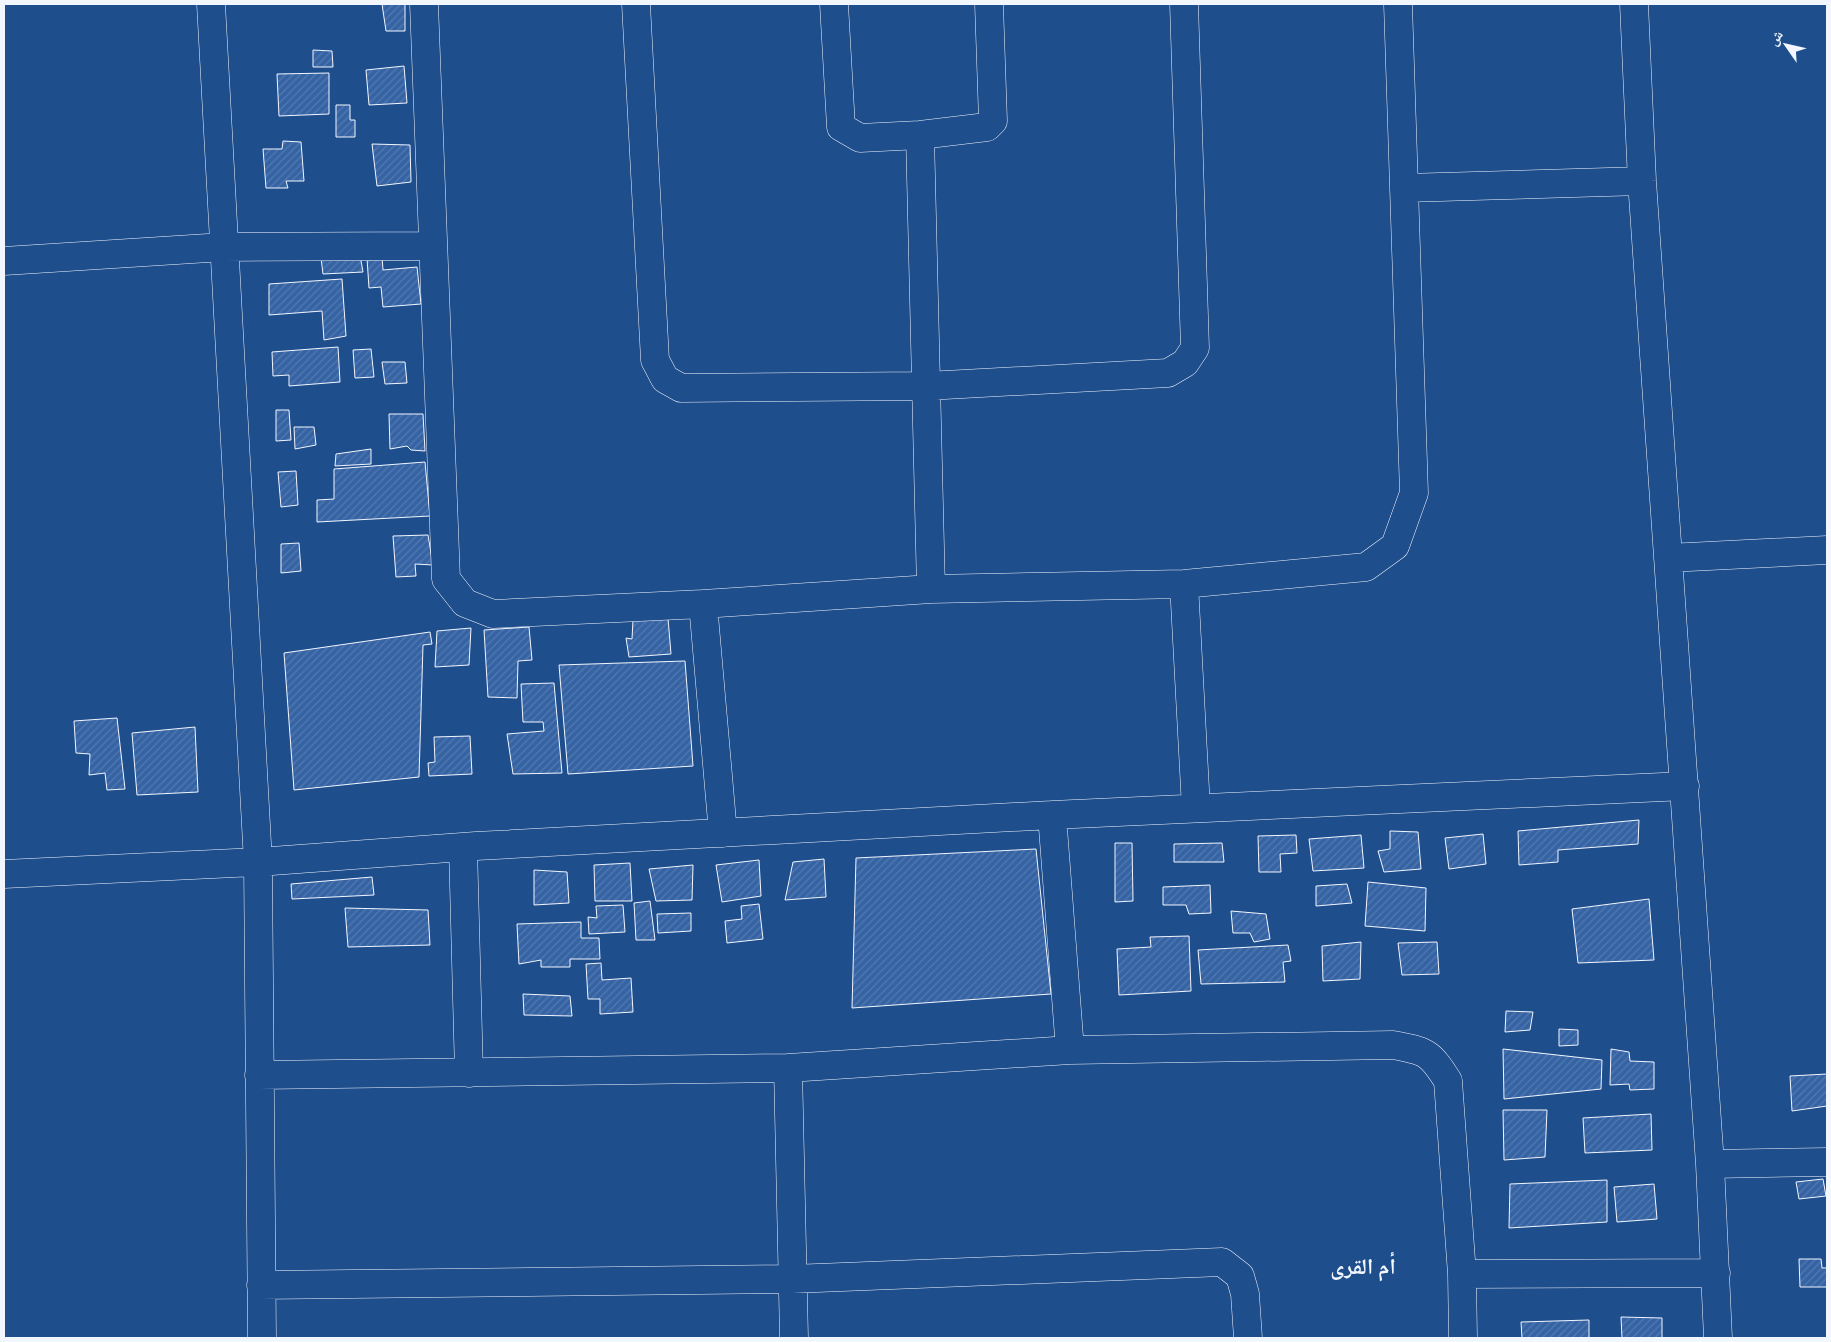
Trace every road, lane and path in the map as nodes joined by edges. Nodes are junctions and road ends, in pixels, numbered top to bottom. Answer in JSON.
{"nodes":[{"id":1,"x":211,"y":4,"type":"edge"},
{"id":2,"x":424,"y":4,"type":"edge"},
{"id":3,"x":636,"y":4,"type":"edge"},
{"id":4,"x":834,"y":4,"type":"edge"},
{"id":5,"x":990,"y":4,"type":"edge"},
{"id":6,"x":1184,"y":4,"type":"edge"},
{"id":7,"x":1398,"y":4,"type":"edge"},
{"id":8,"x":1634,"y":4,"type":"edge"},
{"id":9,"x":920,"y":134,"type":"junction"},
{"id":10,"x":1642,"y":181,"type":"junction"},
{"id":11,"x":1405,"y":188,"type":"junction"},
{"id":12,"x":432,"y":246,"type":"junction"},
{"id":13,"x":224,"y":247,"type":"junction"},
{"id":14,"x":4,"y":261,"type":"edge"},
{"id":15,"x":926,"y":386,"type":"junction"},
{"id":16,"x":1827,"y":550,"type":"edge"},
{"id":17,"x":1668,"y":558,"type":"junction"},
{"id":18,"x":1184,"y":584,"type":"junction"},
{"id":19,"x":931,"y":589,"type":"junction"},
{"id":20,"x":703,"y":604,"type":"junction"},
{"id":21,"x":1686,"y":786,"type":"junction"},
{"id":22,"x":1196,"y":808,"type":"junction"},
{"id":23,"x":1052,"y":815,"type":"junction"},
{"id":24,"x":723,"y":833,"type":"junction"},
{"id":25,"x":463,"y":847,"type":"junction"},
{"id":26,"x":258,"y":862,"type":"junction"},
{"id":27,"x":4,"y":874,"type":"edge"},
{"id":28,"x":1070,"y":1050,"type":"junction"},
{"id":29,"x":788,"y":1068,"type":"junction"},
{"id":30,"x":469,"y":1072,"type":"junction"},
{"id":31,"x":259,"y":1075,"type":"junction"},
{"id":32,"x":1827,"y":1162,"type":"edge"},
{"id":33,"x":1710,"y":1164,"type":"junction"},
{"id":34,"x":1716,"y":1273,"type":"junction"},
{"id":35,"x":1462,"y":1274,"type":"junction"},
{"id":36,"x":792,"y":1279,"type":"junction"},
{"id":37,"x":261,"y":1285,"type":"junction"},
{"id":38,"x":262,"y":1338,"type":"edge"},
{"id":39,"x":794,"y":1338,"type":"edge"},
{"id":40,"x":1248,"y":1338,"type":"edge"},
{"id":41,"x":1463,"y":1338,"type":"edge"},
{"id":42,"x":1718,"y":1338,"type":"edge"}],
"edges":[{"from":1,"to":13,"type":"street"},
{"from":2,"to":12,"type":"street"},
{"from":3,"to":15,"type":"street"},
{"from":4,"to":9,"type":"street"},
{"from":5,"to":9,"type":"street"},
{"from":6,"to":15,"type":"street"},
{"from":7,"to":11,"type":"street"},
{"from":8,"to":10,"type":"street"},
{"from":9,"to":15,"type":"street"},
{"from":10,"to":11,"type":"street"},
{"from":10,"to":17,"type":"street"},
{"from":11,"to":18,"type":"street"},
{"from":12,"to":13,"type":"street"},
{"from":12,"to":20,"type":"street"},
{"from":13,"to":14,"type":"street"},
{"from":13,"to":26,"type":"street"},
{"from":15,"to":19,"type":"street"},
{"from":16,"to":17,"type":"street"},
{"from":17,"to":21,"type":"street"},
{"from":18,"to":19,"type":"street"},
{"from":18,"to":22,"type":"street"},
{"from":19,"to":20,"type":"street"},
{"from":20,"to":24,"type":"street"},
{"from":21,"to":22,"type":"street"},
{"from":21,"to":33,"type":"street"},
{"from":22,"to":23,"type":"street"},
{"from":23,"to":24,"type":"street"},
{"from":23,"to":28,"type":"street"},
{"from":24,"to":25,"type":"street"},
{"from":25,"to":26,"type":"street"},
{"from":25,"to":30,"type":"street"},
{"from":26,"to":27,"type":"street"},
{"from":26,"to":31,"type":"street"},
{"from":28,"to":29,"type":"street"},
{"from":28,"to":35,"type":"street"},
{"from":29,"to":30,"type":"street"},
{"from":29,"to":36,"type":"street"},
{"from":30,"to":31,"type":"street"},
{"from":31,"to":37,"type":"street"},
{"from":32,"to":33,"type":"street"},
{"from":33,"to":34,"type":"street"},
{"from":34,"to":35,"type":"street"},
{"from":34,"to":42,"type":"street"},
{"from":35,"to":41,"type":"street"},
{"from":36,"to":37,"type":"street"},
{"from":36,"to":39,"type":"street"},
{"from":36,"to":40,"type":"street"},
{"from":37,"to":38,"type":"street"}]}
